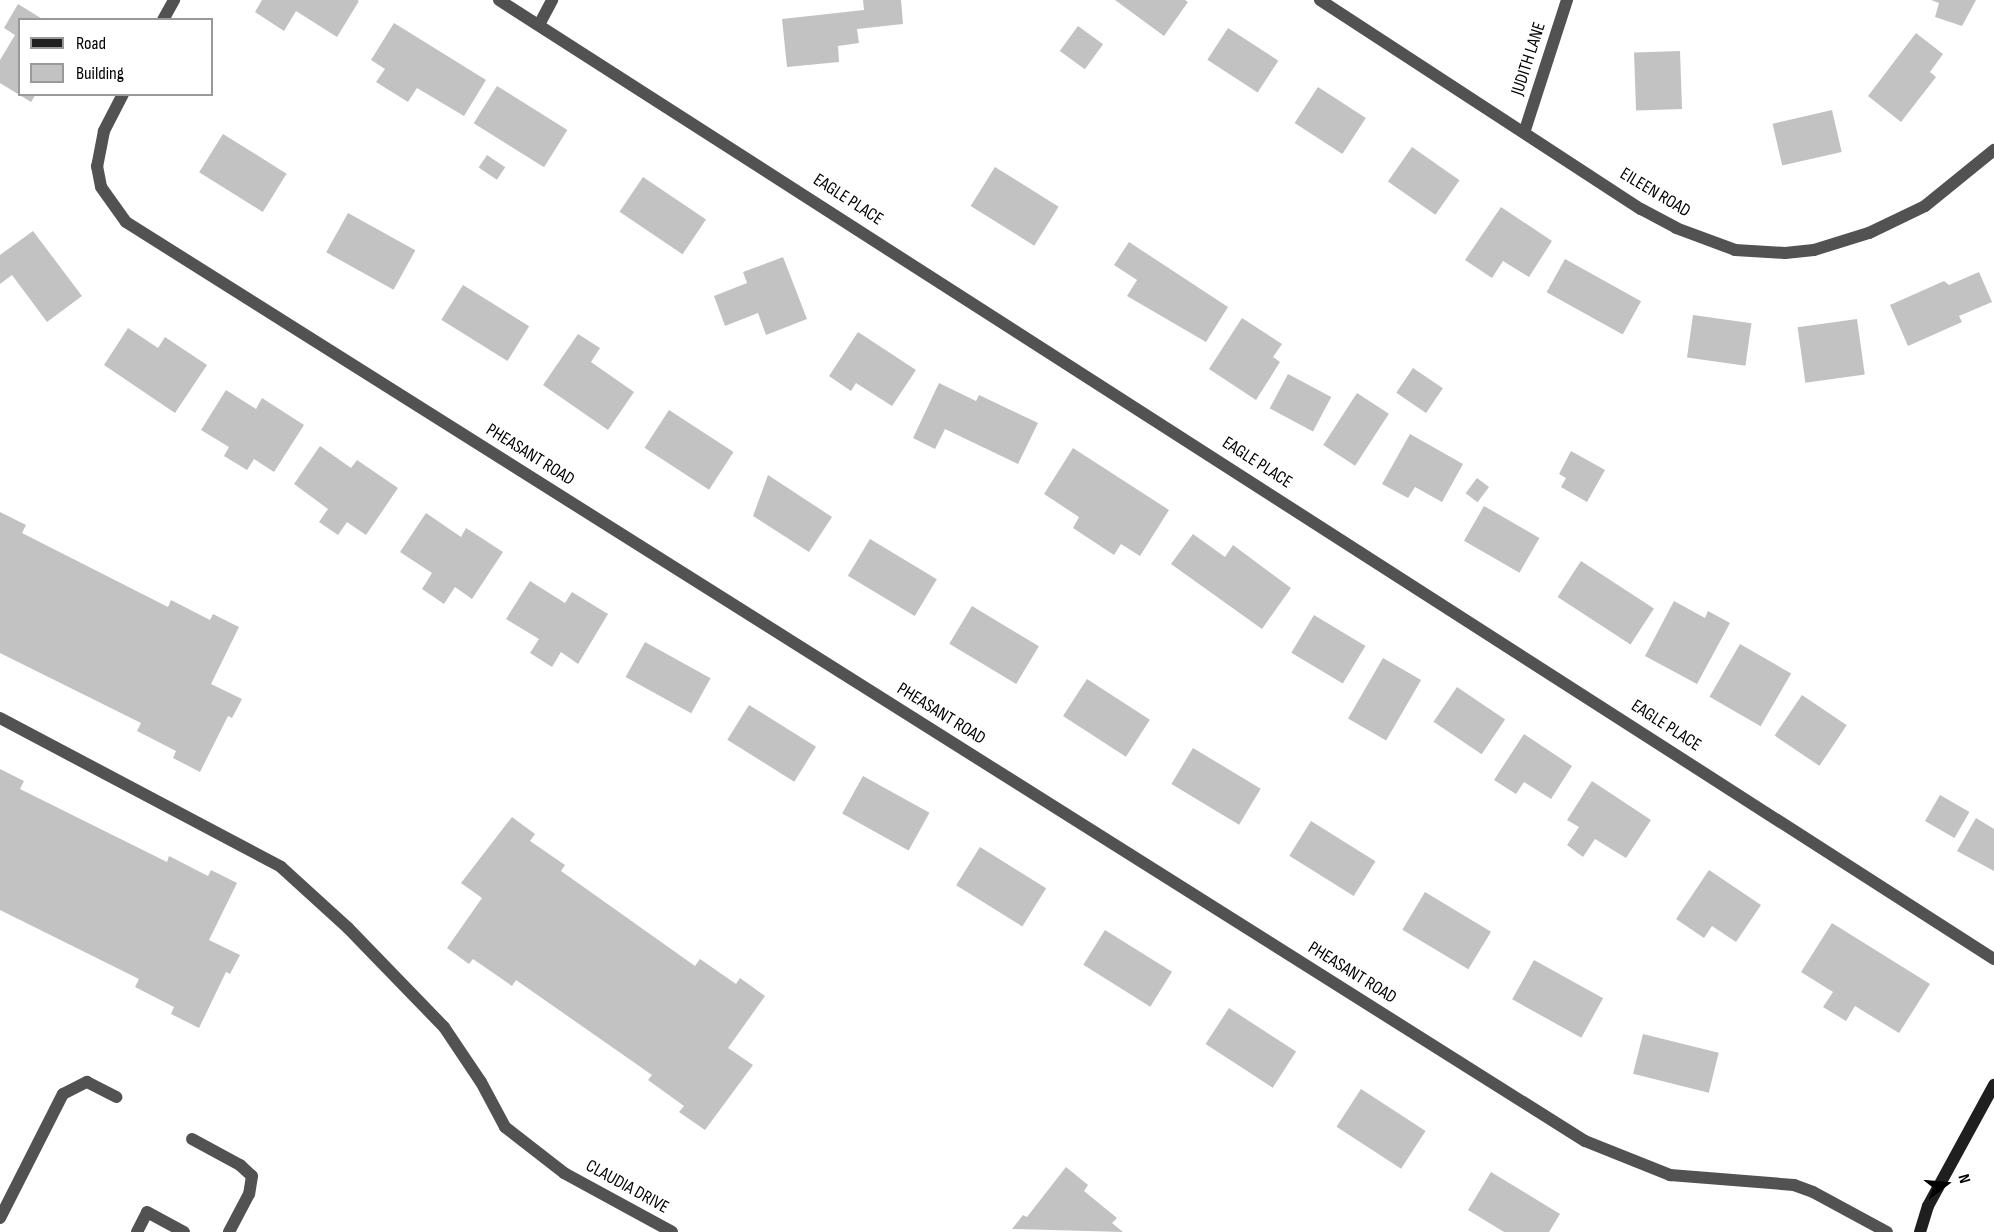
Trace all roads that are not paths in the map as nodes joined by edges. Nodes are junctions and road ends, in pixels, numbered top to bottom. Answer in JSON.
{"nodes":[{"id":1,"x":174,"y":0,"type":"edge"},
{"id":2,"x":499,"y":0,"type":"edge"},
{"id":3,"x":552,"y":0,"type":"edge"},
{"id":4,"x":1320,"y":0,"type":"edge"},
{"id":5,"x":1567,"y":0,"type":"edge"},
{"id":6,"x":164,"y":18,"type":"edge"},
{"id":7,"x":540,"y":23,"type":"junction"},
{"id":8,"x":122,"y":96,"type":"edge"},
{"id":9,"x":1525,"y":130,"type":"junction"},
{"id":10,"x":1994,"y":150,"type":"edge"},
{"id":11,"x":0,"y":718,"type":"edge"},
{"id":12,"x":1994,"y":959,"type":"edge"},
{"id":13,"x":1994,"y":1085,"type":"edge"},
{"id":14,"x":116,"y":1097,"type":"dead end"},
{"id":15,"x":192,"y":1139,"type":"dead end"},
{"id":16,"x":0,"y":1218,"type":"edge"},
{"id":17,"x":137,"y":1232,"type":"edge"},
{"id":18,"x":184,"y":1232,"type":"edge"},
{"id":19,"x":229,"y":1232,"type":"edge"},
{"id":20,"x":672,"y":1232,"type":"edge"},
{"id":21,"x":1887,"y":1232,"type":"edge"},
{"id":22,"x":1920,"y":1232,"type":"edge"}],
"edges":[{"from":1,"to":6,"type":"street"},
{"from":2,"to":7,"type":"street","name":"EAGLE PLACE"},
{"from":3,"to":7,"type":"street"},
{"from":4,"to":9,"type":"street","name":"EILEEN ROAD"},
{"from":5,"to":9,"type":"street","name":"JUDITH LANE"},
{"from":7,"to":12,"type":"street","name":"EAGLE PLACE"},
{"from":8,"to":21,"type":"street","name":"PHEASANT ROAD"},
{"from":9,"to":10,"type":"street","name":"EILEEN ROAD"},
{"from":11,"to":20,"type":"street","name":"CLAUDIA DRIVE"},
{"from":13,"to":22,"type":"main road"},
{"from":14,"to":16,"type":"street"},
{"from":15,"to":19,"type":"street"},
{"from":17,"to":18,"type":"street"}]}
